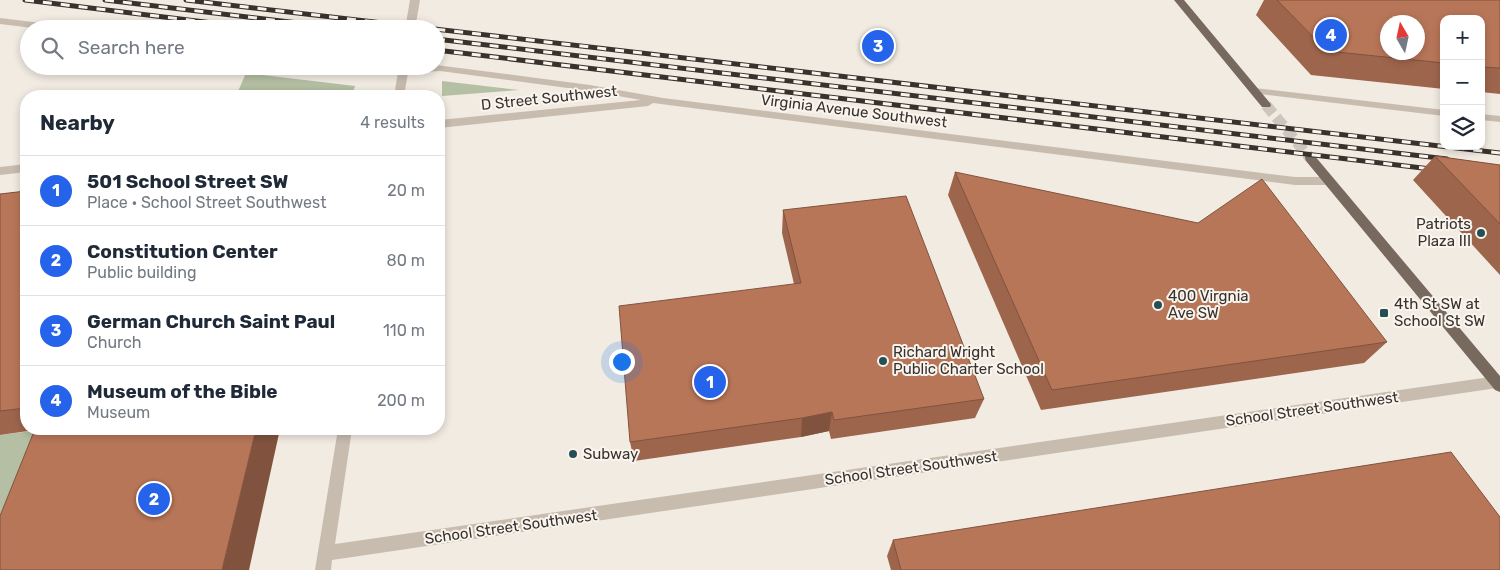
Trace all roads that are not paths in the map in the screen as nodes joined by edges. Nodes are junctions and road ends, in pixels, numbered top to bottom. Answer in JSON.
{"nodes":[{"id":1,"x":415,"y":0,"type":"edge"},
{"id":2,"x":1179,"y":0,"type":"edge"},
{"id":3,"x":412,"y":20,"type":"edge"},
{"id":4,"x":0,"y":21,"type":"edge"},
{"id":5,"x":20,"y":23,"type":"edge"},
{"id":6,"x":445,"y":69,"type":"edge"},
{"id":7,"x":403,"y":75,"type":"edge"},
{"id":8,"x":400,"y":90,"type":"edge"},
{"id":9,"x":1255,"y":91,"type":"junction"},
{"id":10,"x":663,"y":101,"type":"junction"},
{"id":11,"x":1266,"y":105,"type":"tunnel mouth"},
{"id":12,"x":1440,"y":113,"type":"edge"},
{"id":13,"x":1485,"y":117,"type":"edge"},
{"id":14,"x":1500,"y":119,"type":"edge"},
{"id":15,"x":445,"y":123,"type":"edge"},
{"id":16,"x":1310,"y":158,"type":"tunnel mouth"},
{"id":17,"x":20,"y":168,"type":"edge"},
{"id":18,"x":0,"y":170,"type":"edge"},
{"id":19,"x":1330,"y":181,"type":"junction"},
{"id":20,"x":1498,"y":384,"type":"edge"},
{"id":21,"x":345,"y":435,"type":"edge"},
{"id":22,"x":326,"y":554,"type":"junction"},
{"id":23,"x":323,"y":570,"type":"edge"}],
"edges":[{"from":1,"to":3,"type":"street"},
{"from":2,"to":9,"type":"main road"},
{"from":4,"to":5,"type":"street"},
{"from":6,"to":10,"type":"street","name":"Virginia Avenue Southwest"},
{"from":7,"to":8,"type":"street"},
{"from":9,"to":11,"type":"main road"},
{"from":9,"to":12,"type":"street"},
{"from":10,"to":15,"type":"street","name":"D Street Southwest"},
{"from":10,"to":19,"type":"street","name":"Virginia Avenue Southwest"},
{"from":13,"to":14,"type":"street"},
{"from":16,"to":19,"type":"main road"},
{"from":17,"to":18,"type":"street"},
{"from":19,"to":20,"type":"main road"},
{"from":20,"to":22,"type":"street","name":"School Street Southwest"},
{"from":21,"to":22,"type":"street"},
{"from":22,"to":23,"type":"street"}]}
